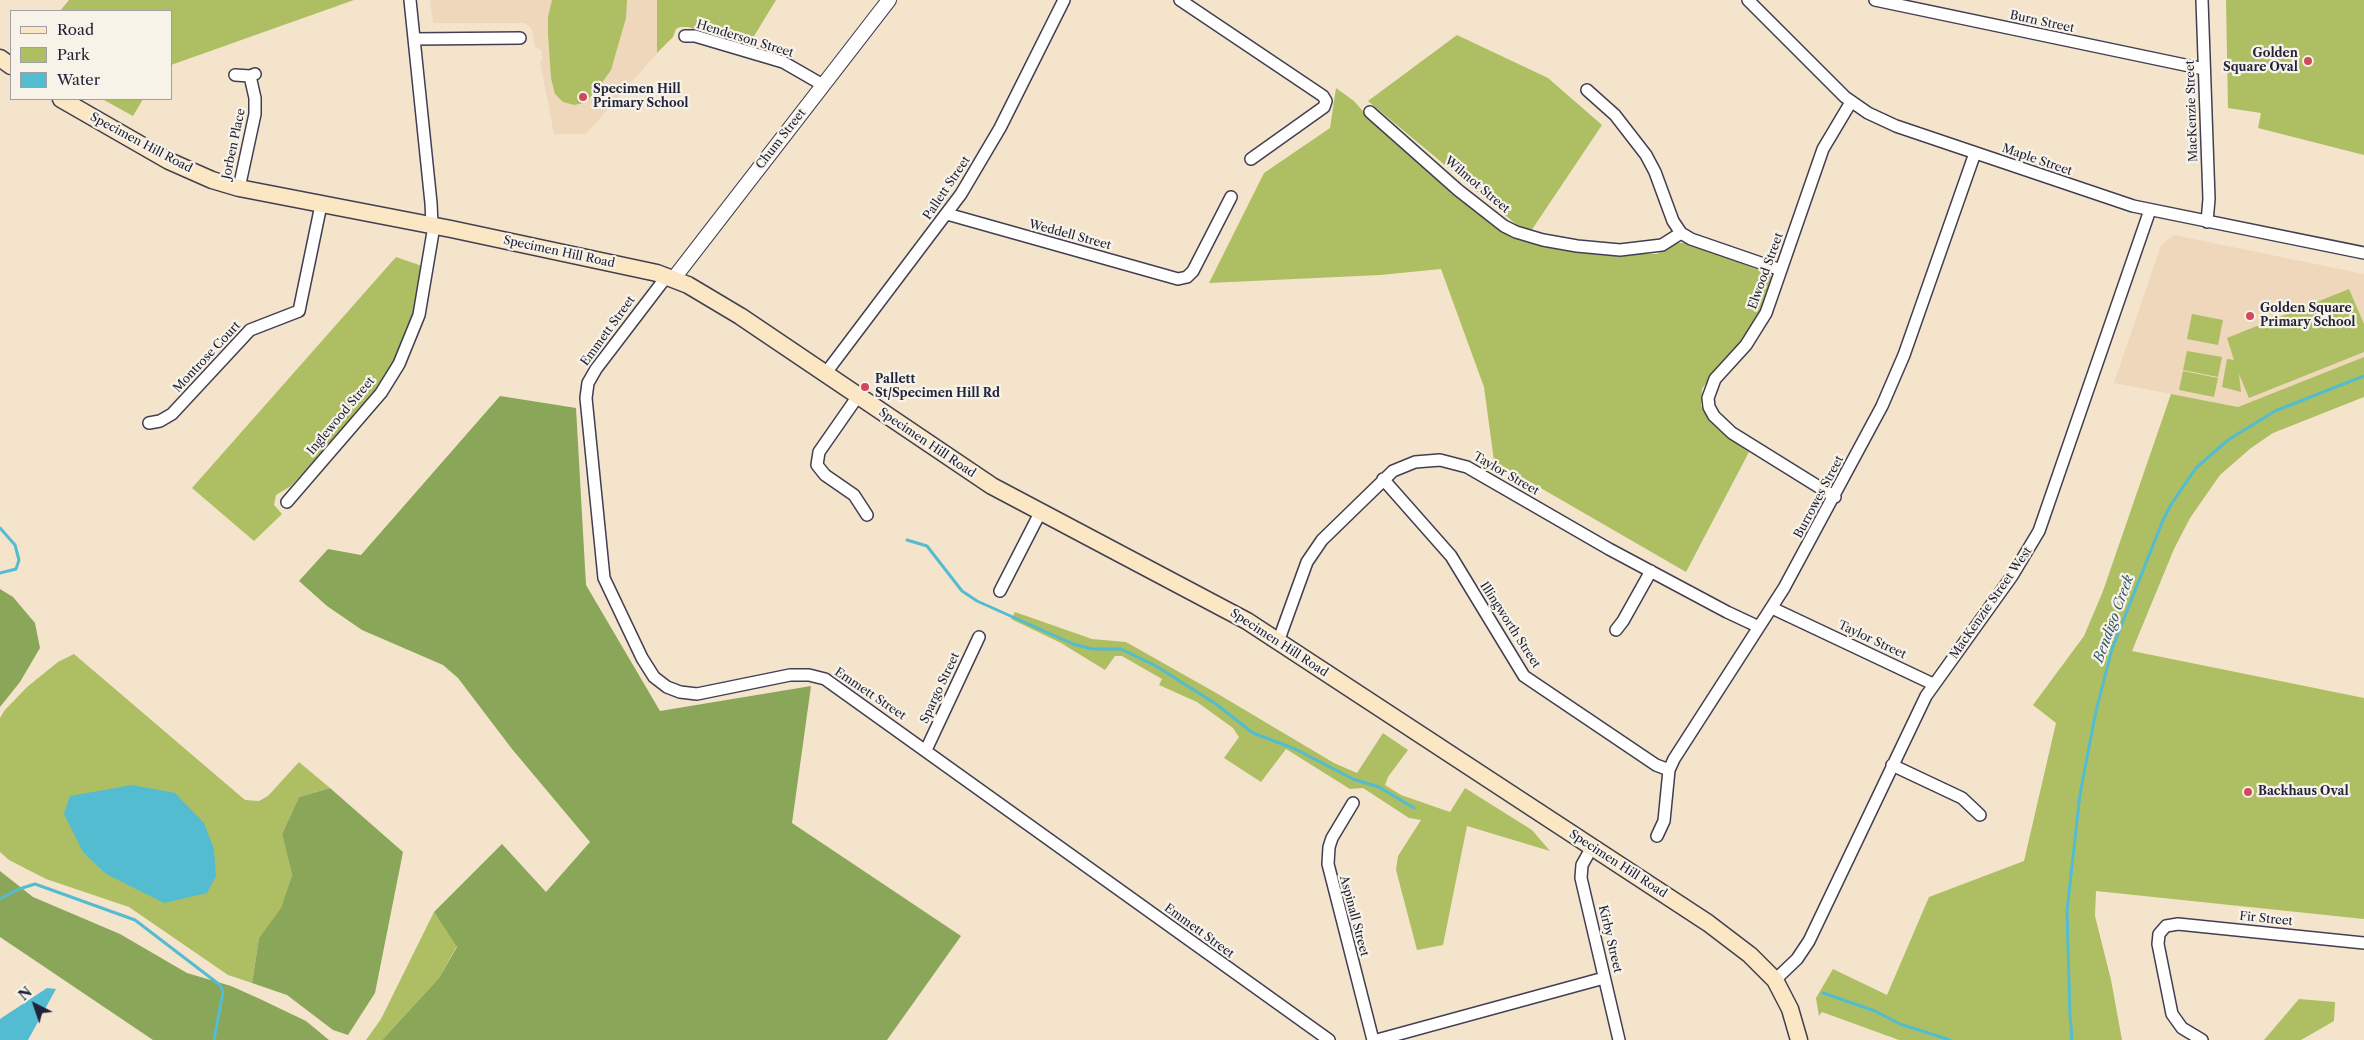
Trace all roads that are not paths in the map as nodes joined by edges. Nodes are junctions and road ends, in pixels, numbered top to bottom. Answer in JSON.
{"nodes":[{"id":1,"x":410,"y":0,"type":"edge"},
{"id":2,"x":889,"y":0,"type":"edge"},
{"id":3,"x":1064,"y":0,"type":"edge"},
{"id":4,"x":1180,"y":0,"type":"edge"},
{"id":5,"x":1748,"y":0,"type":"edge"},
{"id":6,"x":1875,"y":0,"type":"edge"},
{"id":7,"x":2202,"y":0,"type":"edge"},
{"id":8,"x":685,"y":36,"type":"dead end"},
{"id":9,"x":520,"y":38,"type":"dead end"},
{"id":10,"x":414,"y":39,"type":"junction"},
{"id":11,"x":2204,"y":69,"type":"junction"},
{"id":12,"x":235,"y":75,"type":"dead end"},
{"id":13,"x":823,"y":86,"type":"junction"},
{"id":14,"x":1587,"y":90,"type":"dead end"},
{"id":15,"x":63,"y":100,"type":"edge"},
{"id":16,"x":1851,"y":102,"type":"junction"},
{"id":17,"x":1370,"y":112,"type":"dead end"},
{"id":18,"x":1975,"y":153,"type":"junction"},
{"id":19,"x":1251,"y":159,"type":"dead end"},
{"id":20,"x":239,"y":188,"type":"junction"},
{"id":21,"x":1231,"y":197,"type":"dead end"},
{"id":22,"x":321,"y":205,"type":"junction"},
{"id":23,"x":2150,"y":210,"type":"junction"},
{"id":24,"x":947,"y":214,"type":"junction"},
{"id":25,"x":2207,"y":222,"type":"junction"},
{"id":26,"x":433,"y":226,"type":"junction"},
{"id":27,"x":1681,"y":233,"type":"junction"},
{"id":28,"x":2364,"y":253,"type":"edge"},
{"id":29,"x":1781,"y":270,"type":"junction"},
{"id":30,"x":670,"y":277,"type":"junction"},
{"id":31,"x":825,"y":374,"type":"junction"},
{"id":32,"x":858,"y":396,"type":"junction"},
{"id":33,"x":149,"y":423,"type":"dead end"},
{"id":34,"x":1382,"y":479,"type":"junction"},
{"id":35,"x":1835,"y":497,"type":"junction"},
{"id":36,"x":287,"y":502,"type":"dead end"},
{"id":37,"x":1041,"y":511,"type":"junction"},
{"id":38,"x":867,"y":515,"type":"dead end"},
{"id":39,"x":1651,"y":571,"type":"junction"},
{"id":40,"x":1000,"y":591,"type":"dead end"},
{"id":41,"x":1772,"y":608,"type":"junction"},
{"id":42,"x":1759,"y":627,"type":"junction"},
{"id":43,"x":1616,"y":630,"type":"dead end"},
{"id":44,"x":979,"y":637,"type":"dead end"},
{"id":45,"x":1278,"y":642,"type":"junction"},
{"id":46,"x":1933,"y":684,"type":"junction"},
{"id":47,"x":926,"y":750,"type":"junction"},
{"id":48,"x":1892,"y":765,"type":"junction"},
{"id":49,"x":1669,"y":770,"type":"junction"},
{"id":50,"x":1353,"y":803,"type":"dead end"},
{"id":51,"x":1980,"y":815,"type":"dead end"},
{"id":52,"x":1657,"y":836,"type":"dead end"},
{"id":53,"x":1592,"y":847,"type":"junction"},
{"id":54,"x":2364,"y":943,"type":"edge"},
{"id":55,"x":1780,"y":976,"type":"junction"},
{"id":56,"x":1604,"y":978,"type":"junction"},
{"id":57,"x":1330,"y":1040,"type":"edge"},
{"id":58,"x":1373,"y":1040,"type":"edge"},
{"id":59,"x":1377,"y":1040,"type":"edge"},
{"id":60,"x":1619,"y":1040,"type":"edge"},
{"id":61,"x":1799,"y":1040,"type":"edge"},
{"id":62,"x":1808,"y":1040,"type":"edge"},
{"id":63,"x":2202,"y":1040,"type":"edge"}],
"edges":[{"from":1,"to":10,"type":"street","name":"Inglewood Street"},
{"from":2,"to":13,"type":"street","name":"Chum Street"},
{"from":3,"to":24,"type":"street","name":"Pallett Street"},
{"from":4,"to":19,"type":"street"},
{"from":5,"to":16,"type":"street","name":"Maple Street"},
{"from":6,"to":11,"type":"street","name":"Burn Street"},
{"from":7,"to":11,"type":"street","name":"MacKenzie Street"},
{"from":8,"to":13,"type":"street","name":"Henderson Street"},
{"from":9,"to":10,"type":"street"},
{"from":10,"to":26,"type":"street","name":"Inglewood Street"},
{"from":11,"to":25,"type":"street","name":"MacKenzie Street"},
{"from":12,"to":20,"type":"street","name":"Jorben Place"},
{"from":13,"to":30,"type":"street","name":"Chum Street"},
{"from":14,"to":27,"type":"street"},
{"from":15,"to":20,"type":"main road","name":"Specimen Hill Road"},
{"from":16,"to":18,"type":"street","name":"Maple Street"},
{"from":16,"to":29,"type":"street","name":"Elwood Street"},
{"from":17,"to":27,"type":"street","name":"Wilmot Street"},
{"from":18,"to":23,"type":"street","name":"Maple Street"},
{"from":18,"to":35,"type":"street","name":"Burrowes Street"},
{"from":20,"to":22,"type":"main road","name":"Specimen Hill Road"},
{"from":21,"to":24,"type":"street","name":"Weddell Street"},
{"from":22,"to":26,"type":"main road","name":"Specimen Hill Road"},
{"from":22,"to":33,"type":"street","name":"Montrose Court"},
{"from":23,"to":25,"type":"street","name":"Maple Street"},
{"from":23,"to":46,"type":"street","name":"MacKenzie Street West"},
{"from":24,"to":31,"type":"street","name":"Pallett Street"},
{"from":25,"to":28,"type":"street","name":"Maple Street"},
{"from":26,"to":30,"type":"main road","name":"Specimen Hill Road"},
{"from":26,"to":36,"type":"street","name":"Inglewood Street"},
{"from":27,"to":29,"type":"street"},
{"from":29,"to":35,"type":"street","name":"Elwood Street"},
{"from":30,"to":31,"type":"main road","name":"Specimen Hill Road"},
{"from":30,"to":47,"type":"street","name":"Emmett Street"},
{"from":31,"to":32,"type":"main road","name":"Specimen Hill Road"},
{"from":32,"to":37,"type":"main road","name":"Specimen Hill Road"},
{"from":32,"to":38,"type":"street"},
{"from":34,"to":39,"type":"street","name":"Taylor Street"},
{"from":34,"to":45,"type":"street","name":"Taylor Street"},
{"from":34,"to":49,"type":"street","name":"Illingworth Street"},
{"from":35,"to":41,"type":"street","name":"Burrowes Street"},
{"from":37,"to":40,"type":"street"},
{"from":37,"to":45,"type":"main road","name":"Specimen Hill Road"},
{"from":39,"to":42,"type":"street","name":"Taylor Street"},
{"from":39,"to":43,"type":"street"},
{"from":41,"to":42,"type":"street","name":"Burrowes Street"},
{"from":41,"to":46,"type":"street","name":"Taylor Street"},
{"from":42,"to":49,"type":"street","name":"Burrowes Street"},
{"from":44,"to":47,"type":"street","name":"Spargo Street"},
{"from":45,"to":53,"type":"main road","name":"Specimen Hill Road"},
{"from":46,"to":48,"type":"street","name":"MacKenzie Street West"},
{"from":47,"to":57,"type":"street","name":"Emmett Street"},
{"from":48,"to":51,"type":"street"},
{"from":48,"to":55,"type":"street","name":"MacKenzie Street West"},
{"from":49,"to":52,"type":"street","name":"Burrowes Street"},
{"from":50,"to":58,"type":"street","name":"Aspinall Street"},
{"from":53,"to":55,"type":"main road","name":"Specimen Hill Road"},
{"from":53,"to":56,"type":"street","name":"Kirby Street"},
{"from":54,"to":63,"type":"street","name":"Fir Street"},
{"from":55,"to":61,"type":"main road"},
{"from":55,"to":62,"type":"main road"},
{"from":56,"to":59,"type":"street"},
{"from":56,"to":60,"type":"street","name":"Kirby Street"}]}
